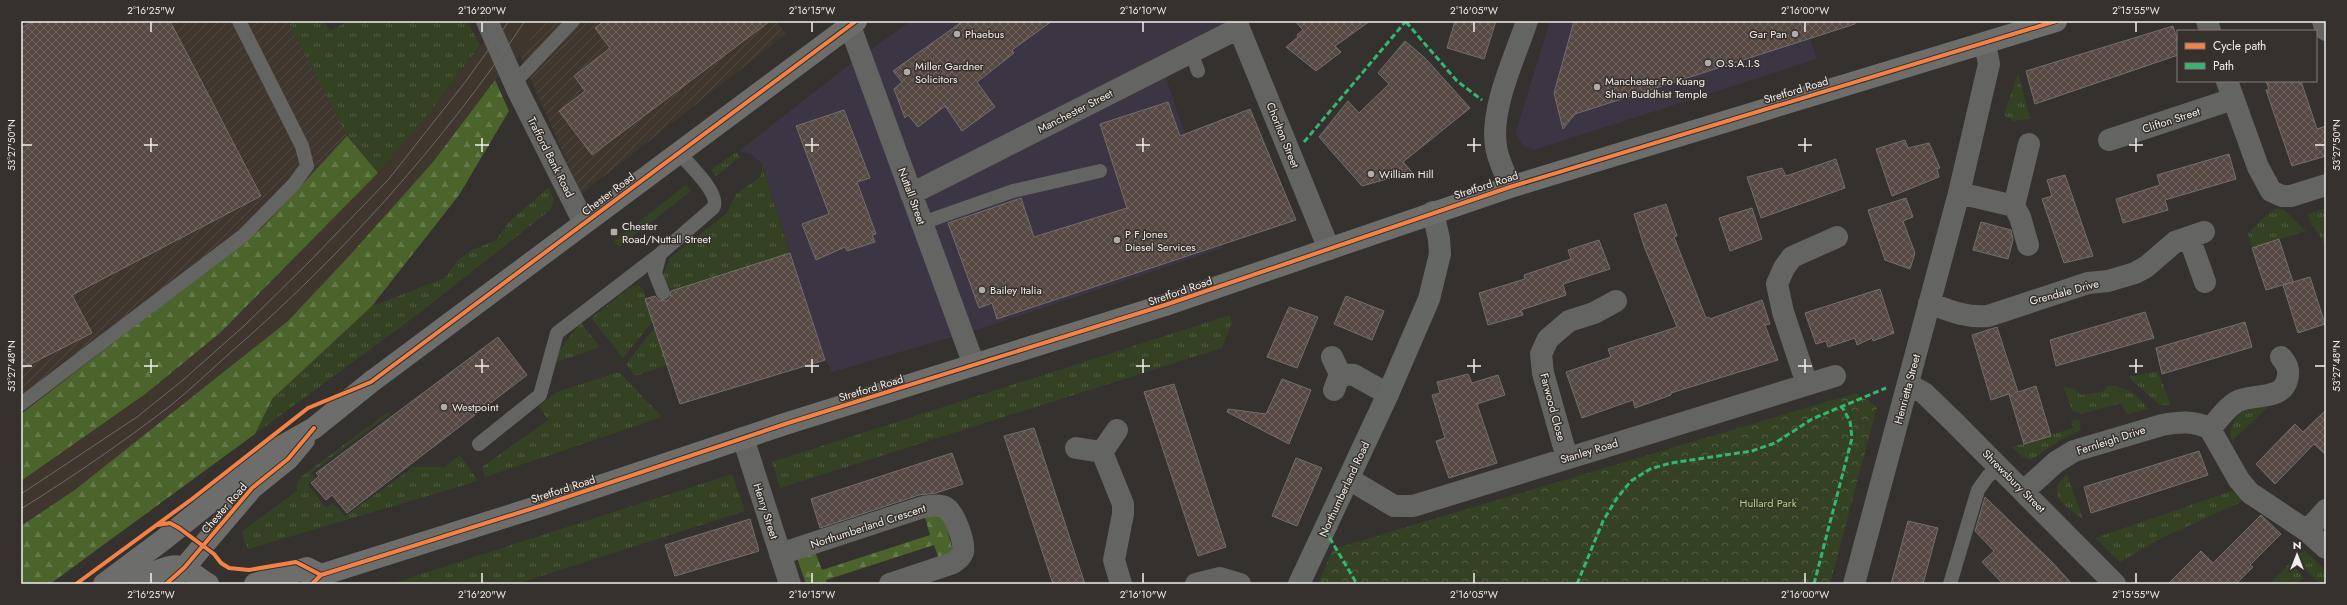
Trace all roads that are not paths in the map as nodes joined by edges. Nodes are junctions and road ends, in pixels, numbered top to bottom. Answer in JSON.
{"nodes":[{"id":1,"x":239,"y":21,"type":"edge"},
{"id":2,"x":487,"y":21,"type":"edge"},
{"id":3,"x":572,"y":21,"type":"edge"},
{"id":4,"x":1527,"y":21,"type":"edge"},
{"id":5,"x":2323,"y":21,"type":"edge"},
{"id":6,"x":2051,"y":22,"type":"edge"},
{"id":7,"x":853,"y":24,"type":"edge"},
{"id":8,"x":1238,"y":24,"type":"edge"},
{"id":9,"x":2326,"y":30,"type":"edge"},
{"id":10,"x":1985,"y":43,"type":"junction"},
{"id":11,"x":516,"y":87,"type":"junction"},
{"id":12,"x":2230,"y":90,"type":"edge"},
{"id":13,"x":2109,"y":140,"type":"dead end"},
{"id":14,"x":2029,"y":144,"type":"dead end"},
{"id":15,"x":678,"y":152,"type":"junction"},
{"id":16,"x":1100,"y":171,"type":"dead end"},
{"id":17,"x":2326,"y":185,"type":"edge"},
{"id":18,"x":1510,"y":187,"type":"junction"},
{"id":19,"x":1959,"y":193,"type":"junction"},
{"id":20,"x":911,"y":194,"type":"junction"},
{"id":21,"x":2014,"y":206,"type":"junction"},
{"id":22,"x":1432,"y":212,"type":"junction"},
{"id":23,"x":584,"y":223,"type":"junction"},
{"id":24,"x":922,"y":223,"type":"junction"},
{"id":25,"x":1837,"y":237,"type":"dead end"},
{"id":26,"x":2028,"y":245,"type":"dead end"},
{"id":27,"x":1329,"y":249,"type":"junction"},
{"id":28,"x":660,"y":254,"type":"junction"},
{"id":29,"x":2205,"y":282,"type":"dead end"},
{"id":30,"x":663,"y":293,"type":"dead end"},
{"id":31,"x":1616,"y":301,"type":"dead end"},
{"id":32,"x":1929,"y":303,"type":"junction"},
{"id":33,"x":2281,"y":357,"type":"dead end"},
{"id":34,"x":974,"y":365,"type":"junction"},
{"id":35,"x":1335,"y":374,"type":"dead end"},
{"id":36,"x":1835,"y":376,"type":"dead end"},
{"id":37,"x":1807,"y":384,"type":"junction"},
{"id":38,"x":1908,"y":384,"type":"junction"},
{"id":39,"x":1388,"y":394,"type":"junction"},
{"id":40,"x":21,"y":404,"type":"edge"},
{"id":41,"x":314,"y":428,"type":"junction"},
{"id":42,"x":2210,"y":429,"type":"junction"},
{"id":43,"x":1117,"y":430,"type":"dead end"},
{"id":44,"x":743,"y":438,"type":"junction"},
{"id":45,"x":479,"y":444,"type":"dead end"},
{"id":46,"x":1076,"y":448,"type":"dead end"},
{"id":47,"x":1102,"y":452,"type":"junction"},
{"id":48,"x":1567,"y":458,"type":"junction"},
{"id":49,"x":2000,"y":468,"type":"junction"},
{"id":50,"x":1349,"y":479,"type":"junction"},
{"id":51,"x":2024,"y":491,"type":"junction"},
{"id":52,"x":2326,"y":510,"type":"edge"},
{"id":53,"x":2307,"y":530,"type":"junction"},
{"id":54,"x":2326,"y":548,"type":"edge"},
{"id":55,"x":780,"y":554,"type":"junction"},
{"id":56,"x":184,"y":568,"type":"junction"},
{"id":57,"x":317,"y":579,"type":"edge"},
{"id":58,"x":104,"y":584,"type":"edge"},
{"id":59,"x":136,"y":584,"type":"edge"},
{"id":60,"x":166,"y":584,"type":"edge"},
{"id":61,"x":208,"y":584,"type":"edge"},
{"id":62,"x":255,"y":584,"type":"edge"},
{"id":63,"x":790,"y":584,"type":"edge"},
{"id":64,"x":890,"y":584,"type":"edge"},
{"id":65,"x":1121,"y":584,"type":"edge"},
{"id":66,"x":1196,"y":584,"type":"edge"},
{"id":67,"x":1240,"y":584,"type":"edge"},
{"id":68,"x":1299,"y":584,"type":"edge"},
{"id":69,"x":1854,"y":584,"type":"edge"},
{"id":70,"x":1950,"y":584,"type":"edge"},
{"id":71,"x":2115,"y":584,"type":"edge"}],
"edges":[{"from":1,"to":40,"type":"lane"},
{"from":2,"to":11,"type":"street","name":"Trafford Bank Road"},
{"from":3,"to":11,"type":"lane"},
{"from":4,"to":18,"type":"street"},
{"from":5,"to":9,"type":"street"},
{"from":6,"to":10,"type":"main road","name":"Stretford Road"},
{"from":7,"to":15,"type":"main road","name":"Chester Road"},
{"from":7,"to":20,"type":"street","name":"Nuttall Street"},
{"from":8,"to":20,"type":"street","name":"Manchester Street"},
{"from":8,"to":27,"type":"street","name":"Chorlton Street"},
{"from":10,"to":18,"type":"main road","name":"Stretford Road"},
{"from":10,"to":19,"type":"street","name":"Henrietta Street"},
{"from":11,"to":23,"type":"street","name":"Trafford Bank Road"},
{"from":12,"to":13,"type":"street","name":"Clifton Street"},
{"from":12,"to":17,"type":"street","name":"Clifton Street"},
{"from":14,"to":21,"type":"street"},
{"from":15,"to":23,"type":"main road","name":"Chester Road"},
{"from":15,"to":28,"type":"lane"},
{"from":16,"to":24,"type":"lane"},
{"from":18,"to":22,"type":"main road","name":"Stretford Road"},
{"from":19,"to":21,"type":"street"},
{"from":19,"to":32,"type":"street","name":"Henrietta Street"},
{"from":20,"to":24,"type":"street","name":"Nuttall Street"},
{"from":21,"to":26,"type":"street"},
{"from":22,"to":27,"type":"main road","name":"Stretford Road"},
{"from":22,"to":39,"type":"main road","name":"Northumberland Road"},
{"from":23,"to":41,"type":"main road","name":"Chester Road"},
{"from":24,"to":34,"type":"street","name":"Nuttall Street"},
{"from":25,"to":37,"type":"street"},
{"from":27,"to":34,"type":"main road","name":"Stretford Road"},
{"from":28,"to":30,"type":"lane"},
{"from":28,"to":45,"type":"lane"},
{"from":29,"to":32,"type":"street","name":"Grendale Drive"},
{"from":31,"to":48,"type":"street","name":"Farwood Close"},
{"from":32,"to":38,"type":"street","name":"Henrietta Street"},
{"from":33,"to":42,"type":"street"},
{"from":34,"to":44,"type":"main road","name":"Stretford Road"},
{"from":35,"to":39,"type":"street"},
{"from":36,"to":37,"type":"street","name":"Stanley Road"},
{"from":37,"to":48,"type":"street","name":"Stanley Road"},
{"from":38,"to":49,"type":"street","name":"Shrewsbury Street"},
{"from":38,"to":69,"type":"street","name":"Henrietta Street"},
{"from":39,"to":50,"type":"main road","name":"Northumberland Road"},
{"from":41,"to":56,"type":"main road","name":"Chester Road"},
{"from":41,"to":58,"type":"main road","name":"Chester Road"},
{"from":42,"to":51,"type":"street","name":"Fernleigh Drive"},
{"from":42,"to":53,"type":"street"},
{"from":43,"to":47,"type":"street"},
{"from":44,"to":55,"type":"street","name":"Henry Street"},
{"from":44,"to":57,"type":"main road","name":"Stretford Road"},
{"from":46,"to":47,"type":"street"},
{"from":47,"to":65,"type":"street"},
{"from":48,"to":50,"type":"street","name":"Stanley Road"},
{"from":49,"to":51,"type":"street","name":"Shrewsbury Street"},
{"from":49,"to":70,"type":"lane"},
{"from":50,"to":68,"type":"main road","name":"Northumberland Road"},
{"from":51,"to":71,"type":"street","name":"Shrewsbury Street"},
{"from":52,"to":53,"type":"street"},
{"from":53,"to":54,"type":"street"},
{"from":55,"to":63,"type":"street","name":"Henry Street"},
{"from":55,"to":64,"type":"street","name":"Northumberland Crescent"},
{"from":56,"to":59,"type":"main road"},
{"from":56,"to":60,"type":"main road","name":"Chester Road"},
{"from":56,"to":61,"type":"main road"},
{"from":57,"to":62,"type":"main road"},
{"from":66,"to":67,"type":"street"}]}
